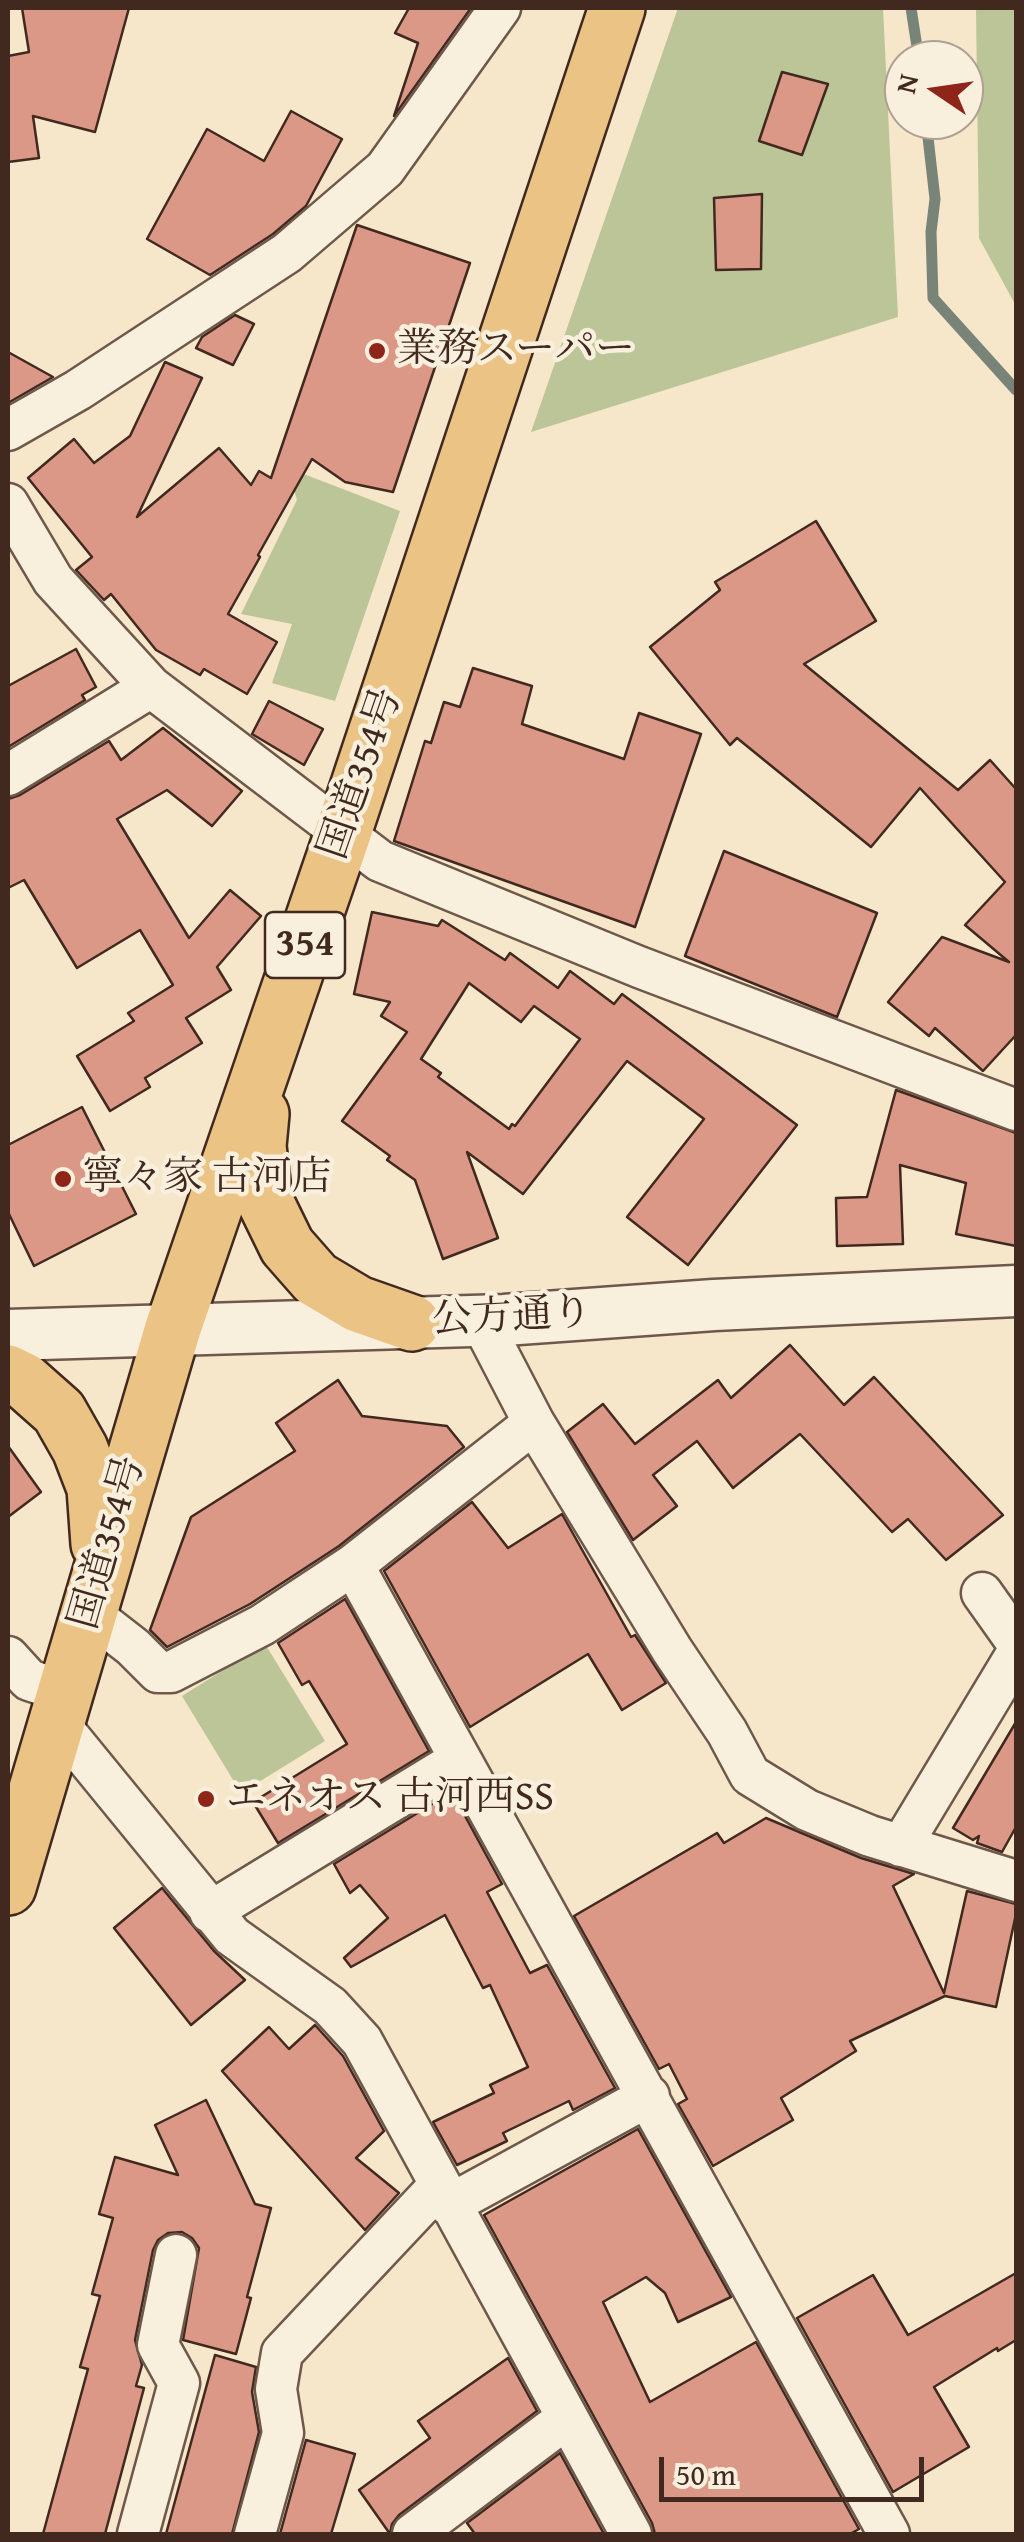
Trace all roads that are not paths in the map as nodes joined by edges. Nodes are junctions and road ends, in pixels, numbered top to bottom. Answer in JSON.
{"nodes":[{"id":1,"x":500,"y":8,"type":"edge"},
{"id":2,"x":618,"y":8,"type":"edge"},
{"id":3,"x":8,"y":430,"type":"edge"},
{"id":4,"x":8,"y":504,"type":"edge"},
{"id":5,"x":151,"y":687,"type":"junction"},
{"id":6,"x":8,"y":775,"type":"edge"},
{"id":7,"x":343,"y":832,"type":"junction"},
{"id":8,"x":268,"y":1052,"type":"junction"},
{"id":9,"x":1016,"y":1110,"type":"edge"},
{"id":10,"x":1016,"y":1291,"type":"edge"},
{"id":11,"x":481,"y":1321,"type":"junction"},
{"id":12,"x":412,"y":1322,"type":"junction"},
{"id":13,"x":173,"y":1328,"type":"junction"},
{"id":14,"x":8,"y":1335,"type":"edge"},
{"id":15,"x":8,"y":1373,"type":"edge"},
{"id":16,"x":534,"y":1423,"type":"junction"},
{"id":17,"x":353,"y":1565,"type":"junction"},
{"id":18,"x":94,"y":1590,"type":"junction"},
{"id":19,"x":982,"y":1593,"type":"dead end"},
{"id":20,"x":1016,"y":1641,"type":"edge"},
{"id":21,"x":1016,"y":1655,"type":"edge"},
{"id":22,"x":33,"y":1689,"type":"edge"},
{"id":23,"x":459,"y":1760,"type":"junction"},
{"id":24,"x":901,"y":1846,"type":"junction"},
{"id":25,"x":1016,"y":1882,"type":"edge"},
{"id":26,"x":8,"y":1887,"type":"edge"},
{"id":27,"x":210,"y":1912,"type":"junction"},
{"id":28,"x":649,"y":2096,"type":"junction"},
{"id":29,"x":444,"y":2196,"type":"junction"},
{"id":30,"x":176,"y":2255,"type":"dead end"},
{"id":31,"x":567,"y":2418,"type":"junction"},
{"id":32,"x":138,"y":2534,"type":"edge"},
{"id":33,"x":255,"y":2534,"type":"edge"},
{"id":34,"x":413,"y":2534,"type":"edge"},
{"id":35,"x":630,"y":2534,"type":"edge"},
{"id":36,"x":889,"y":2534,"type":"edge"}],
"edges":[{"from":1,"to":3,"type":"street"},
{"from":2,"to":7,"type":"highway","name":"国道354号","number":"354"},
{"from":4,"to":5,"type":"street"},
{"from":5,"to":6,"type":"street"},
{"from":5,"to":7,"type":"street"},
{"from":7,"to":8,"type":"highway","name":"国道354号","number":"354"},
{"from":7,"to":9,"type":"street"},
{"from":8,"to":12,"type":"highway"},
{"from":8,"to":13,"type":"highway","name":"国道354号","number":"354"},
{"from":10,"to":11,"type":"street","name":"公方通り"},
{"from":11,"to":12,"type":"street","name":"公方通り"},
{"from":11,"to":16,"type":"street"},
{"from":12,"to":13,"type":"street","name":"公方通り"},
{"from":13,"to":14,"type":"street","name":"公方通り"},
{"from":13,"to":18,"type":"highway","name":"国道354号","number":"354"},
{"from":15,"to":18,"type":"highway"},
{"from":16,"to":17,"type":"street"},
{"from":16,"to":24,"type":"street"},
{"from":17,"to":18,"type":"street"},
{"from":17,"to":23,"type":"street"},
{"from":18,"to":22,"type":"highway","name":"国道354号","number":"354"},
{"from":19,"to":20,"type":"street"},
{"from":21,"to":24,"type":"street"},
{"from":22,"to":26,"type":"highway","name":"国道354号","number":"354"},
{"from":22,"to":27,"type":"street"},
{"from":23,"to":27,"type":"street"},
{"from":23,"to":28,"type":"street"},
{"from":24,"to":25,"type":"street"},
{"from":27,"to":29,"type":"street"},
{"from":28,"to":29,"type":"street"},
{"from":28,"to":36,"type":"street"},
{"from":29,"to":31,"type":"street"},
{"from":29,"to":33,"type":"street"},
{"from":30,"to":32,"type":"street"},
{"from":31,"to":34,"type":"street"},
{"from":31,"to":35,"type":"street"}]}
